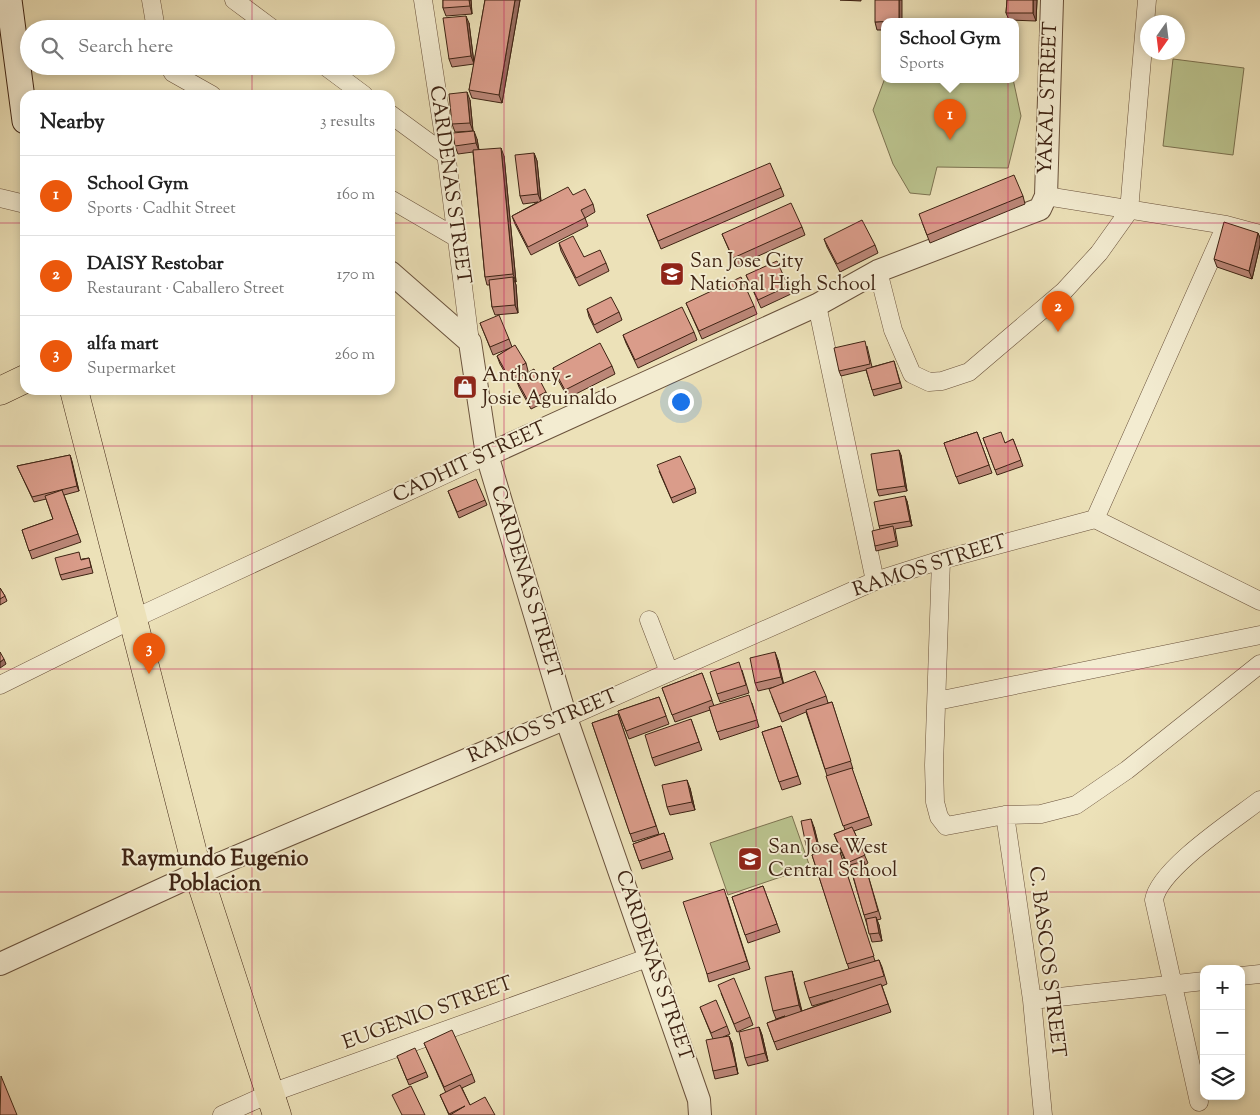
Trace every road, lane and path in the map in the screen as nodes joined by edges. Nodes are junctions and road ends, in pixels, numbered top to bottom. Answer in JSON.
{"nodes":[{"id":1,"x":9,"y":0,"type":"edge"},
{"id":2,"x":151,"y":0,"type":"edge"},
{"id":3,"x":234,"y":0,"type":"edge"},
{"id":4,"x":423,"y":0,"type":"edge"},
{"id":5,"x":1052,"y":0,"type":"edge"},
{"id":6,"x":1147,"y":0,"type":"edge"},
{"id":7,"x":154,"y":20,"type":"edge"},
{"id":8,"x":262,"y":20,"type":"edge"},
{"id":9,"x":177,"y":75,"type":"edge"},
{"id":10,"x":337,"y":75,"type":"edge"},
{"id":11,"x":21,"y":90,"type":"edge"},
{"id":12,"x":203,"y":90,"type":"edge"},
{"id":13,"x":357,"y":90,"type":"edge"},
{"id":14,"x":395,"y":118,"type":"edge"},
{"id":15,"x":446,"y":155,"type":"junction"},
{"id":16,"x":1046,"y":196,"type":"junction"},
{"id":17,"x":0,"y":198,"type":"edge"},
{"id":18,"x":395,"y":202,"type":"edge"},
{"id":19,"x":20,"y":203,"type":"edge"},
{"id":20,"x":1129,"y":211,"type":"junction"},
{"id":21,"x":1226,"y":225,"type":"junction"},
{"id":22,"x":1260,"y":234,"type":"edge"},
{"id":23,"x":457,"y":238,"type":"junction"},
{"id":24,"x":878,"y":271,"type":"junction"},
{"id":25,"x":395,"y":276,"type":"edge"},
{"id":26,"x":816,"y":305,"type":"junction"},
{"id":27,"x":470,"y":342,"type":"junction"},
{"id":28,"x":20,"y":381,"type":"edge"},
{"id":29,"x":0,"y":391,"type":"edge"},
{"id":30,"x":75,"y":395,"type":"edge"},
{"id":31,"x":487,"y":455,"type":"junction"},
{"id":32,"x":1095,"y":519,"type":"junction"},
{"id":33,"x":941,"y":560,"type":"junction"},
{"id":34,"x":875,"y":581,"type":"junction"},
{"id":35,"x":1260,"y":601,"type":"edge"},
{"id":36,"x":133,"y":618,"type":"junction"},
{"id":37,"x":649,"y":620,"type":"dead end"},
{"id":38,"x":1260,"y":635,"type":"edge"},
{"id":39,"x":1260,"y":664,"type":"edge"},
{"id":40,"x":669,"y":672,"type":"junction"},
{"id":41,"x":0,"y":685,"type":"edge"},
{"id":42,"x":937,"y":701,"type":"junction"},
{"id":43,"x":566,"y":718,"type":"junction"},
{"id":44,"x":1260,"y":800,"type":"edge"},
{"id":45,"x":1005,"y":815,"type":"junction"},
{"id":46,"x":198,"y":873,"type":"junction"},
{"id":47,"x":650,"y":957,"type":"junction"},
{"id":48,"x":0,"y":964,"type":"edge"},
{"id":49,"x":1260,"y":974,"type":"edge"},
{"id":50,"x":1245,"y":976,"type":"edge"},
{"id":51,"x":1200,"y":982,"type":"edge"},
{"id":52,"x":1173,"y":985,"type":"junction"},
{"id":53,"x":1032,"y":1000,"type":"junction"},
{"id":54,"x":1199,"y":1102,"type":"dead end"},
{"id":55,"x":274,"y":1104,"type":"edge"},
{"id":56,"x":222,"y":1115,"type":"edge"},
{"id":57,"x":700,"y":1115,"type":"edge"},
{"id":58,"x":1043,"y":1115,"type":"edge"}],
"edges":[{"from":1,"to":11,"type":"main road"},
{"from":2,"to":7,"type":"street"},
{"from":3,"to":8,"type":"street"},
{"from":4,"to":15,"type":"street","name":"CARDENAS STREET"},
{"from":5,"to":16,"type":"street","name":"YAKAL STREET"},
{"from":6,"to":20,"type":"street"},
{"from":9,"to":12,"type":"street"},
{"from":10,"to":13,"type":"street"},
{"from":14,"to":15,"type":"street"},
{"from":15,"to":23,"type":"street","name":"CARDENAS STREET"},
{"from":16,"to":20,"type":"street"},
{"from":16,"to":24,"type":"street","name":"CADHIT STREET"},
{"from":17,"to":19,"type":"street"},
{"from":18,"to":23,"type":"street"},
{"from":20,"to":21,"type":"street"},
{"from":20,"to":24,"type":"street"},
{"from":21,"to":22,"type":"street"},
{"from":21,"to":32,"type":"street"},
{"from":23,"to":27,"type":"street","name":"CARDENAS STREET"},
{"from":24,"to":26,"type":"street","name":"CADHIT STREET"},
{"from":25,"to":27,"type":"street"},
{"from":26,"to":31,"type":"street","name":"CADHIT STREET"},
{"from":26,"to":34,"type":"street"},
{"from":27,"to":31,"type":"street","name":"CARDENAS STREET"},
{"from":28,"to":29,"type":"main road"},
{"from":30,"to":36,"type":"main road"},
{"from":31,"to":36,"type":"street","name":"CADHIT STREET"},
{"from":31,"to":43,"type":"street","name":"CARDENAS STREET"},
{"from":32,"to":33,"type":"street","name":"RAMOS STREET"},
{"from":32,"to":35,"type":"street"},
{"from":33,"to":34,"type":"street","name":"RAMOS STREET"},
{"from":33,"to":42,"type":"street"},
{"from":34,"to":40,"type":"street","name":"RAMOS STREET"},
{"from":36,"to":41,"type":"street","name":"CADHIT STREET"},
{"from":36,"to":46,"type":"main road"},
{"from":37,"to":40,"type":"street"},
{"from":38,"to":42,"type":"street"},
{"from":39,"to":45,"type":"street"},
{"from":40,"to":43,"type":"street","name":"RAMOS STREET"},
{"from":42,"to":45,"type":"street"},
{"from":43,"to":46,"type":"street","name":"RAMOS STREET"},
{"from":43,"to":47,"type":"street","name":"CARDENAS STREET"},
{"from":44,"to":52,"type":"street"},
{"from":45,"to":53,"type":"street","name":"C. BASCOS STREET"},
{"from":46,"to":48,"type":"street","name":"RAMOS STREET"},
{"from":46,"to":55,"type":"main road"},
{"from":47,"to":55,"type":"street","name":"EUGENIO STREET"},
{"from":47,"to":57,"type":"street","name":"CARDENAS STREET"},
{"from":49,"to":50,"type":"street"},
{"from":51,"to":52,"type":"street"},
{"from":52,"to":53,"type":"street"},
{"from":52,"to":54,"type":"street"},
{"from":53,"to":58,"type":"street","name":"C. BASCOS STREET"},
{"from":55,"to":56,"type":"street","name":"EUGENIO STREET"}]}
